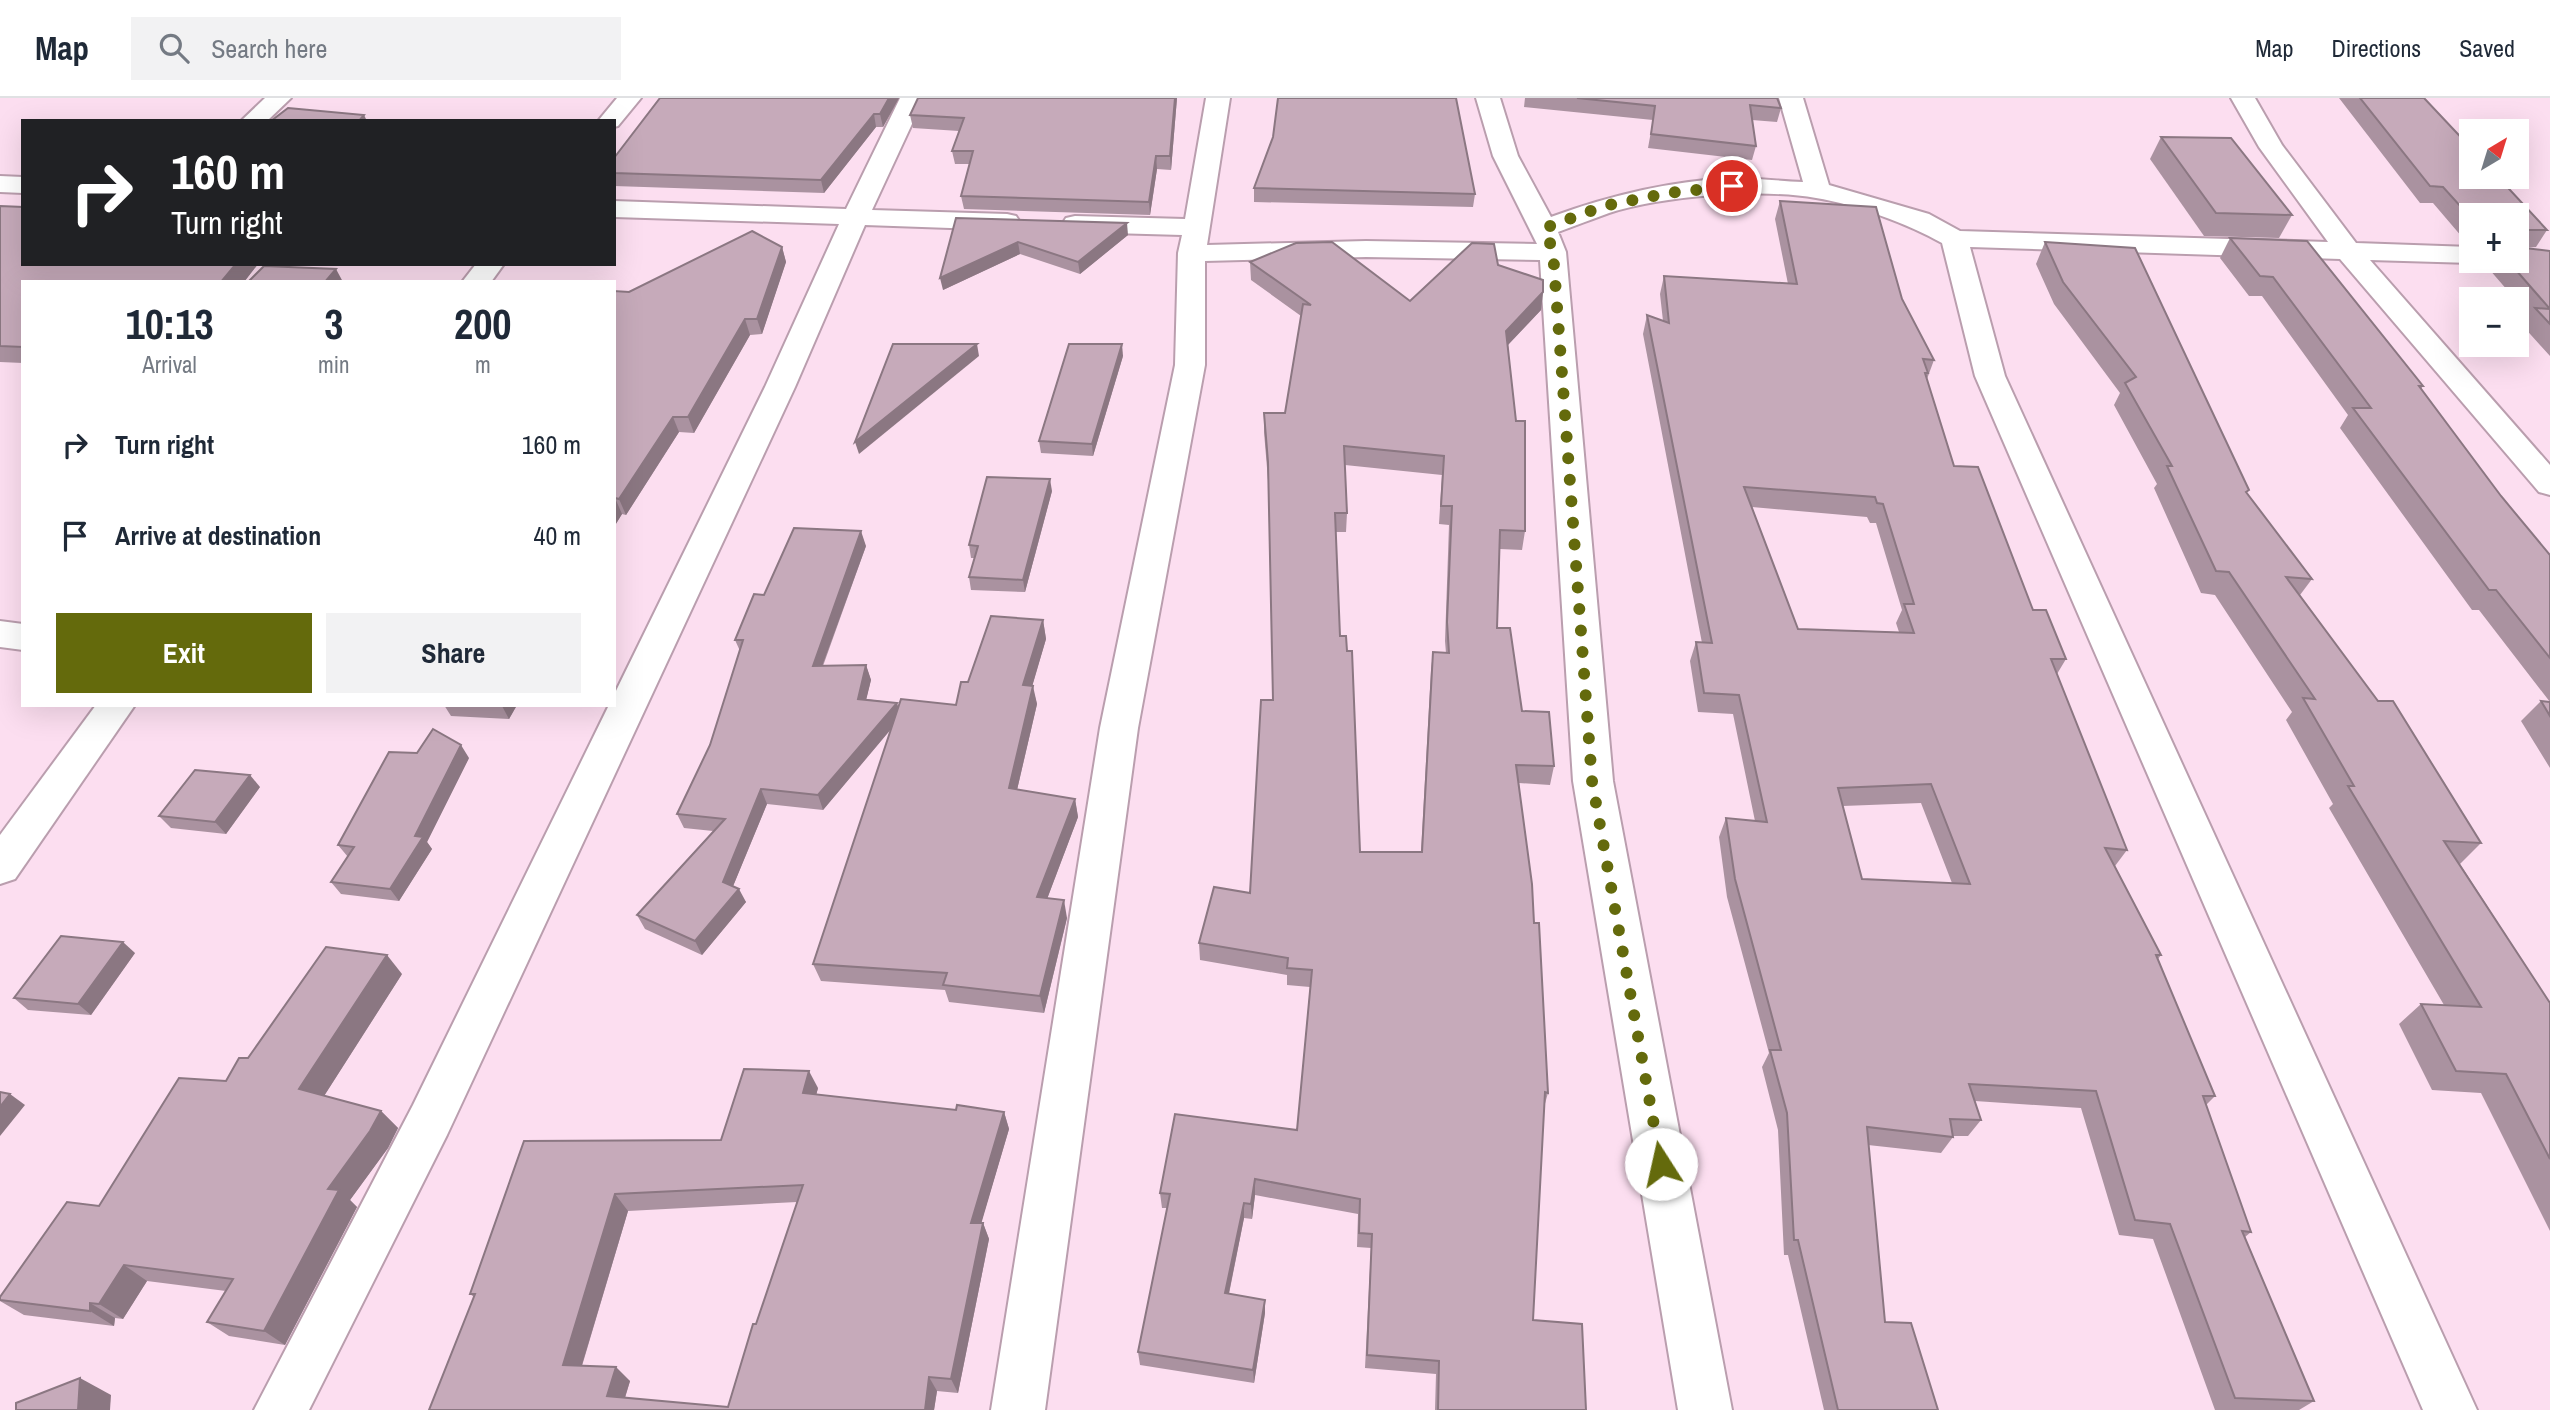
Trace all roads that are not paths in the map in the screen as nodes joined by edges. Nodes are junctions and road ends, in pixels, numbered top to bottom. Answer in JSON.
{"nodes":[{"id":1,"x":279,"y":98,"type":"edge"},
{"id":2,"x":629,"y":98,"type":"edge"},
{"id":3,"x":912,"y":98,"type":"edge"},
{"id":4,"x":1218,"y":98,"type":"edge"},
{"id":5,"x":1488,"y":98,"type":"edge"},
{"id":6,"x":1791,"y":98,"type":"edge"},
{"id":7,"x":2243,"y":98,"type":"edge"},
{"id":8,"x":255,"y":119,"type":"edge"},
{"id":9,"x":612,"y":119,"type":"edge"},
{"id":10,"x":0,"y":184,"type":"edge"},
{"id":11,"x":21,"y":185,"type":"edge"},
{"id":12,"x":1818,"y":190,"type":"junction"},
{"id":13,"x":616,"y":209,"type":"edge"},
{"id":14,"x":855,"y":218,"type":"junction"},
{"id":15,"x":1954,"y":239,"type":"junction"},
{"id":16,"x":1194,"y":240,"type":"junction"},
{"id":17,"x":1549,"y":240,"type":"junction"},
{"id":18,"x":2348,"y":251,"type":"junction"},
{"id":19,"x":2459,"y":256,"type":"edge"},
{"id":20,"x":489,"y":266,"type":"edge"},
{"id":21,"x":478,"y":280,"type":"edge"},
{"id":22,"x":2550,"y":485,"type":"edge"},
{"id":23,"x":0,"y":634,"type":"edge"},
{"id":24,"x":21,"y":637,"type":"edge"},
{"id":25,"x":115,"y":707,"type":"edge"},
{"id":26,"x":0,"y":867,"type":"edge"},
{"id":27,"x":281,"y":1410,"type":"edge"},
{"id":28,"x":1018,"y":1410,"type":"edge"},
{"id":29,"x":1705,"y":1410,"type":"edge"},
{"id":30,"x":2449,"y":1410,"type":"edge"}],
"edges":[{"from":1,"to":8,"type":"street"},
{"from":2,"to":9,"type":"street"},
{"from":3,"to":14,"type":"street"},
{"from":4,"to":16,"type":"street"},
{"from":5,"to":17,"type":"street"},
{"from":6,"to":12,"type":"street"},
{"from":7,"to":18,"type":"street"},
{"from":10,"to":11,"type":"street"},
{"from":12,"to":15,"type":"street"},
{"from":12,"to":17,"type":"street"},
{"from":13,"to":14,"type":"street"},
{"from":14,"to":16,"type":"street"},
{"from":14,"to":27,"type":"street"},
{"from":15,"to":18,"type":"street"},
{"from":15,"to":30,"type":"street"},
{"from":16,"to":17,"type":"street"},
{"from":16,"to":28,"type":"street"},
{"from":17,"to":29,"type":"street"},
{"from":18,"to":19,"type":"street"},
{"from":18,"to":22,"type":"street"},
{"from":20,"to":21,"type":"street"},
{"from":23,"to":24,"type":"street"},
{"from":25,"to":26,"type":"street"}]}
